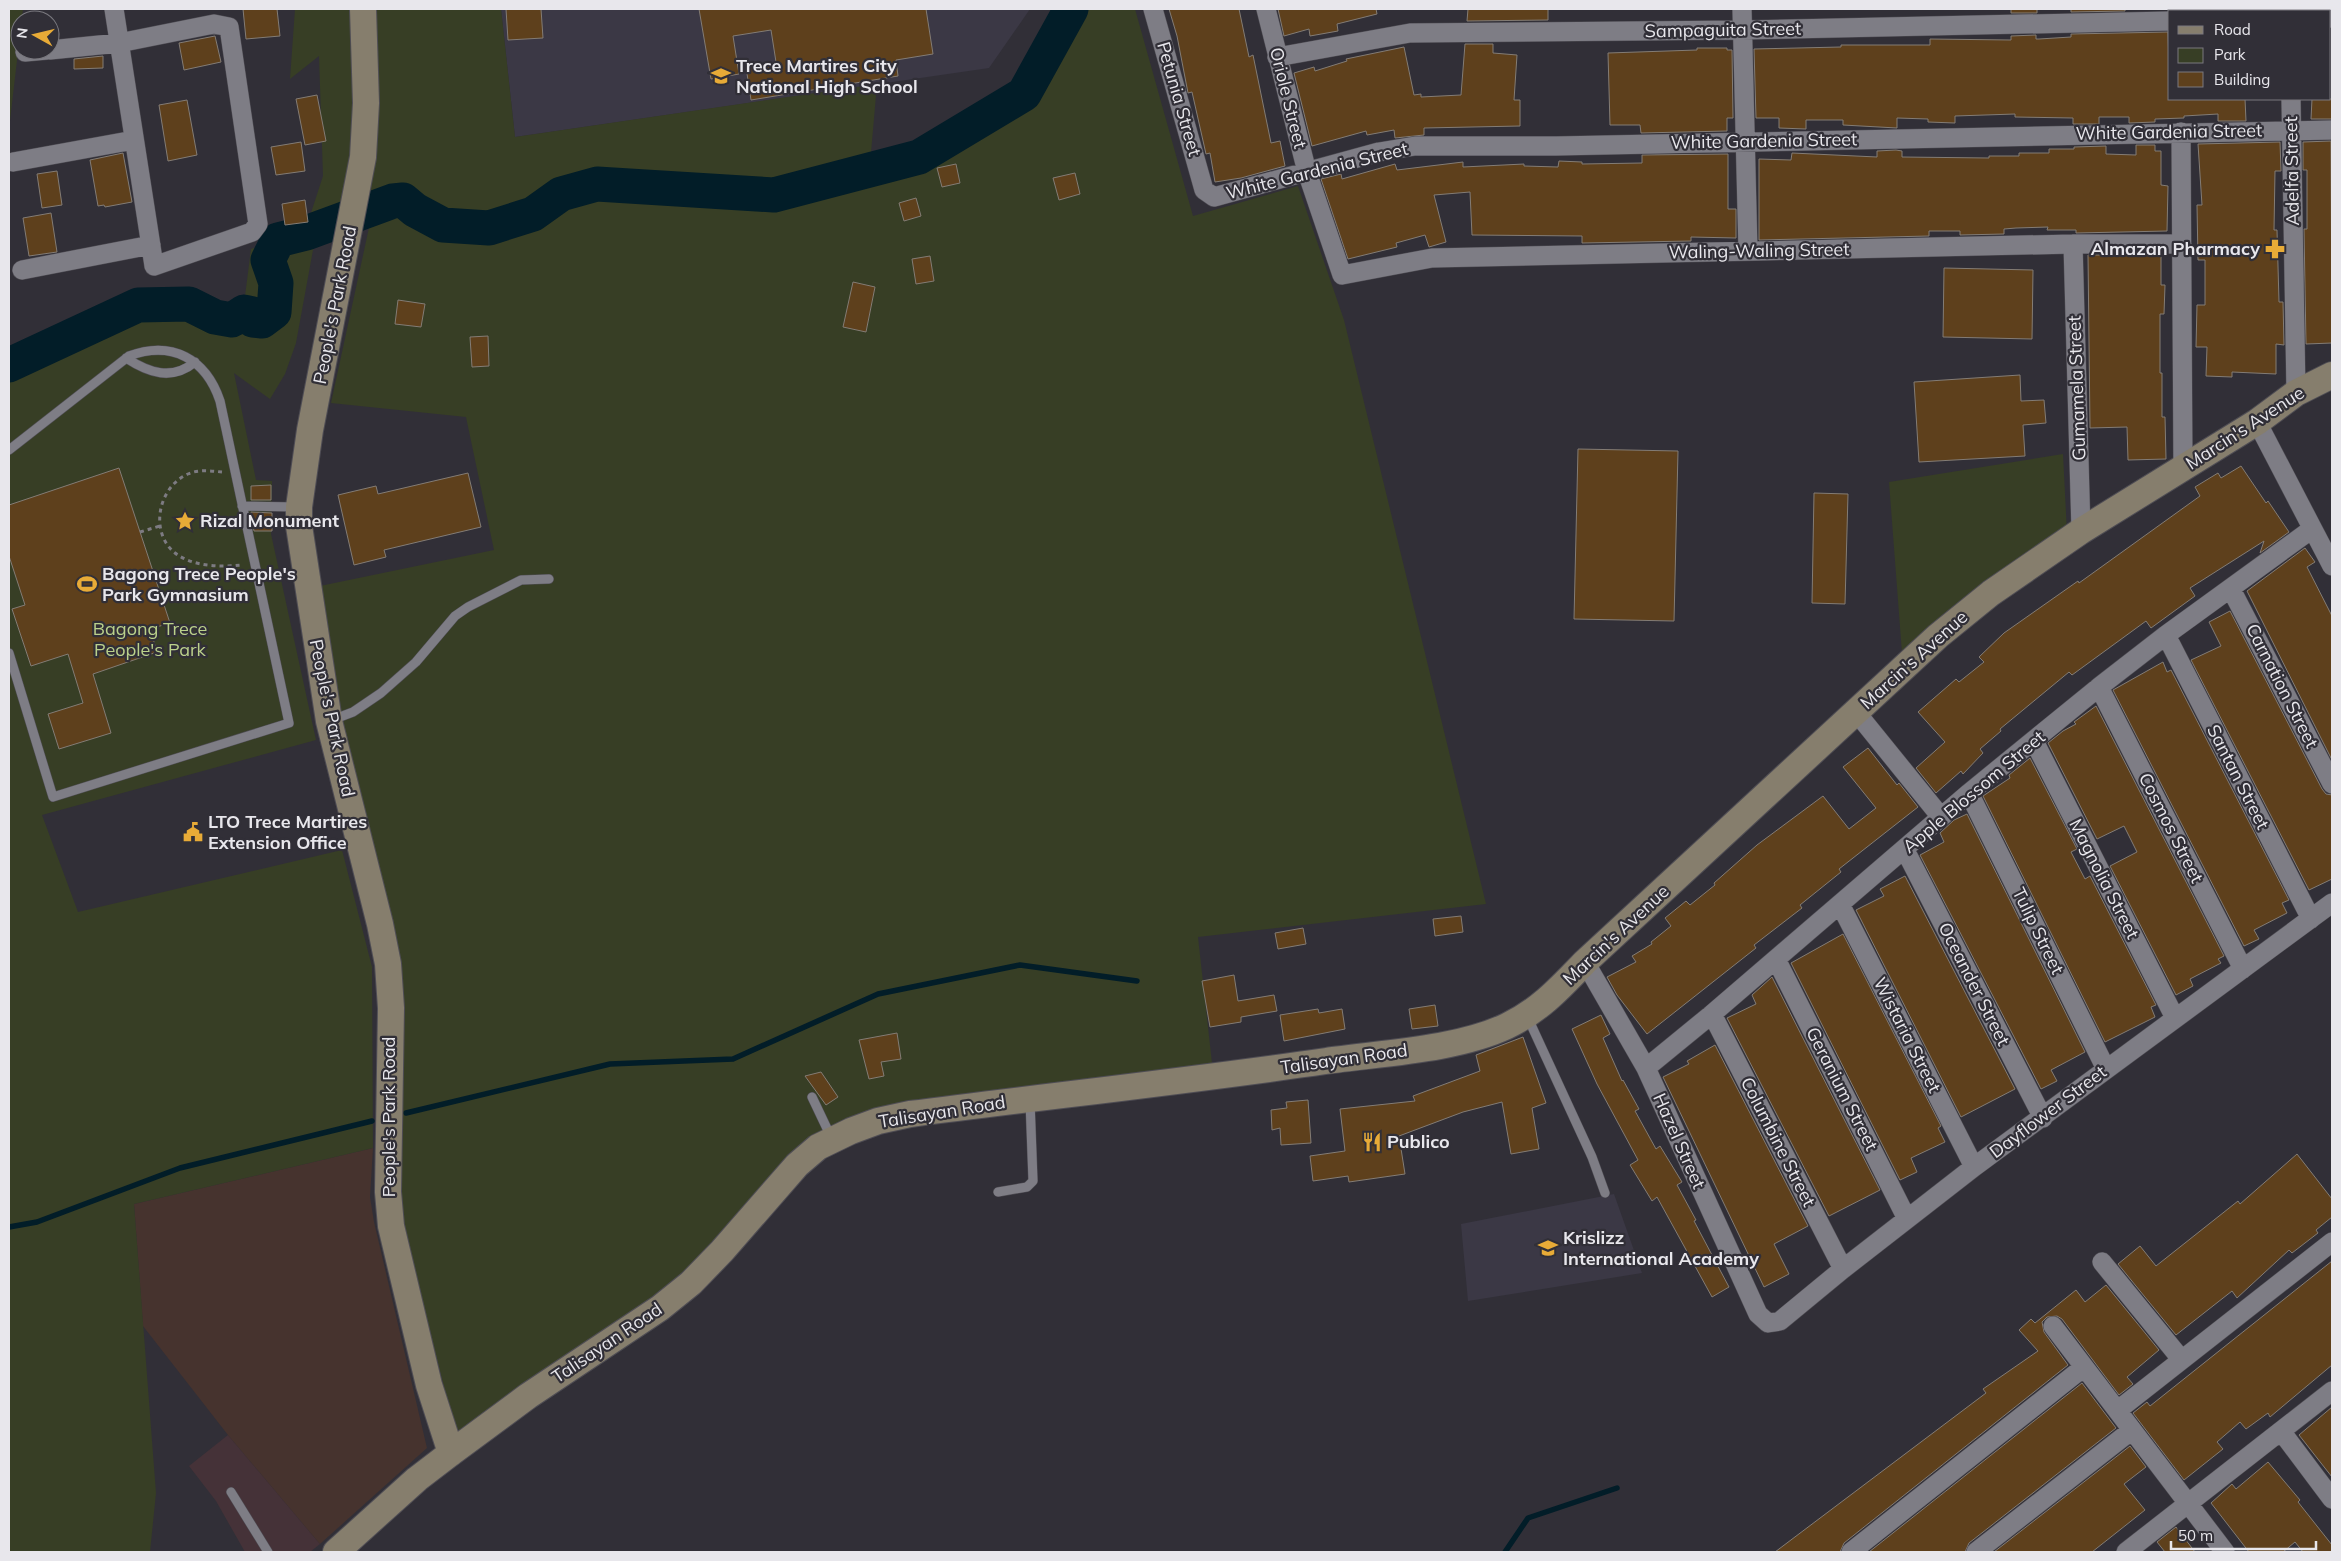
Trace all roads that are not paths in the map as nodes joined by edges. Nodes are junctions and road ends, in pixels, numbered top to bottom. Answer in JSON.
{"nodes":[{"id":1,"x":114,"y":9,"type":"edge"},
{"id":2,"x":363,"y":9,"type":"edge"},
{"id":3,"x":1153,"y":9,"type":"edge"},
{"id":4,"x":1266,"y":9,"type":"edge"},
{"id":5,"x":1742,"y":9,"type":"edge"},
{"id":6,"x":2168,"y":21,"type":"edge"},
{"id":7,"x":1742,"y":30,"type":"junction"},
{"id":8,"x":119,"y":43,"type":"junction"},
{"id":9,"x":60,"y":49,"type":"edge"},
{"id":10,"x":1277,"y":57,"type":"junction"},
{"id":11,"x":2291,"y":100,"type":"edge"},
{"id":12,"x":2332,"y":130,"type":"edge"},
{"id":13,"x":2291,"y":131,"type":"junction"},
{"id":14,"x":2181,"y":132,"type":"junction"},
{"id":15,"x":134,"y":140,"type":"junction"},
{"id":16,"x":1745,"y":141,"type":"junction"},
{"id":17,"x":13,"y":162,"type":"dead end"},
{"id":18,"x":1307,"y":172,"type":"junction"},
{"id":19,"x":1204,"y":190,"type":"joint"},
{"id":20,"x":2073,"y":244,"type":"junction"},
{"id":21,"x":2182,"y":244,"type":"junction"},
{"id":22,"x":151,"y":245,"type":"junction"},
{"id":23,"x":1748,"y":251,"type":"junction"},
{"id":24,"x":22,"y":270,"type":"dead end"},
{"id":25,"x":1340,"y":272,"type":"joint"},
{"id":26,"x":126,"y":358,"type":"junction"},
{"id":27,"x":195,"y":362,"type":"junction"},
{"id":28,"x":2332,"y":375,"type":"edge"},
{"id":29,"x":2296,"y":393,"type":"junction"},
{"id":30,"x":2257,"y":422,"type":"junction"},
{"id":31,"x":9,"y":450,"type":"edge"},
{"id":32,"x":2183,"y":468,"type":"junction"},
{"id":33,"x":242,"y":506,"type":"junction"},
{"id":34,"x":299,"y":507,"type":"junction"},
{"id":35,"x":2312,"y":528,"type":"junction"},
{"id":36,"x":2081,"y":531,"type":"junction"},
{"id":37,"x":2332,"y":566,"type":"edge"},
{"id":38,"x":549,"y":579,"type":"dead end"},
{"id":39,"x":2231,"y":589,"type":"junction"},
{"id":40,"x":2166,"y":635,"type":"junction"},
{"id":41,"x":9,"y":653,"type":"edge"},
{"id":42,"x":2099,"y":687,"type":"junction"},
{"id":43,"x":1856,"y":712,"type":"junction"},
{"id":44,"x":329,"y":721,"type":"junction"},
{"id":45,"x":2034,"y":741,"type":"junction"},
{"id":46,"x":2332,"y":784,"type":"edge"},
{"id":47,"x":1969,"y":793,"type":"junction"},
{"id":48,"x":1941,"y":817,"type":"junction"},
{"id":49,"x":1905,"y":850,"type":"junction"},
{"id":50,"x":2332,"y":903,"type":"edge"},
{"id":51,"x":1840,"y":904,"type":"junction"},
{"id":52,"x":2311,"y":919,"type":"junction"},
{"id":53,"x":1776,"y":959,"type":"junction"},
{"id":54,"x":1585,"y":962,"type":"junction"},
{"id":55,"x":2242,"y":969,"type":"junction"},
{"id":56,"x":1534,"y":1011,"type":"junction"},
{"id":57,"x":1712,"y":1014,"type":"junction"},
{"id":58,"x":2175,"y":1018,"type":"junction"},
{"id":59,"x":1646,"y":1068,"type":"junction"},
{"id":60,"x":2106,"y":1069,"type":"junction"},
{"id":61,"x":812,"y":1097,"type":"dead end"},
{"id":62,"x":1030,"y":1099,"type":"junction"},
{"id":63,"x":2043,"y":1118,"type":"junction"},
{"id":64,"x":832,"y":1140,"type":"junction"},
{"id":65,"x":1974,"y":1167,"type":"junction"},
{"id":66,"x":998,"y":1192,"type":"dead end"},
{"id":67,"x":1605,"y":1193,"type":"dead end"},
{"id":68,"x":1907,"y":1219,"type":"junction"},
{"id":69,"x":2332,"y":1242,"type":"edge"},
{"id":70,"x":2102,"y":1262,"type":"dead end"},
{"id":71,"x":1843,"y":1269,"type":"junction"},
{"id":72,"x":1768,"y":1323,"type":"joint"},
{"id":73,"x":2053,"y":1326,"type":"dead end"},
{"id":74,"x":2181,"y":1359,"type":"junction"},
{"id":75,"x":2084,"y":1367,"type":"junction"},
{"id":76,"x":2332,"y":1391,"type":"edge"},
{"id":77,"x":2118,"y":1410,"type":"junction"},
{"id":78,"x":2132,"y":1430,"type":"junction"},
{"id":79,"x":2281,"y":1431,"type":"junction"},
{"id":80,"x":451,"y":1453,"type":"junction"},
{"id":81,"x":231,"y":1492,"type":"dead end"},
{"id":82,"x":2332,"y":1499,"type":"edge"},
{"id":83,"x":2187,"y":1504,"type":"junction"},
{"id":84,"x":268,"y":1552,"type":"edge"},
{"id":85,"x":336,"y":1552,"type":"edge"},
{"id":86,"x":1851,"y":1552,"type":"edge"},
{"id":87,"x":1976,"y":1552,"type":"edge"},
{"id":88,"x":2126,"y":1552,"type":"edge"},
{"id":89,"x":2225,"y":1552,"type":"edge"}],
"edges":[{"from":1,"to":8,"type":"street"},
{"from":2,"to":34,"type":"main road","name":"People's Park Road"},
{"from":3,"to":19,"type":"street","name":"Petunia Street"},
{"from":4,"to":10,"type":"street","name":"Oriole Street"},
{"from":5,"to":7,"type":"street"},
{"from":6,"to":7,"type":"street","name":"Sampaguita Street"},
{"from":7,"to":10,"type":"street","name":"Sampaguita Street"},
{"from":7,"to":16,"type":"street"},
{"from":8,"to":9,"type":"street"},
{"from":8,"to":15,"type":"street"},
{"from":8,"to":22,"type":"street"},
{"from":10,"to":18,"type":"street","name":"Oriole Street"},
{"from":11,"to":13,"type":"street","name":"Adelfa Street"},
{"from":12,"to":13,"type":"street","name":"White Gardenia Street"},
{"from":13,"to":14,"type":"street","name":"White Gardenia Street"},
{"from":13,"to":29,"type":"street","name":"Adelfa Street"},
{"from":14,"to":16,"type":"street","name":"White Gardenia Street"},
{"from":14,"to":21,"type":"street"},
{"from":15,"to":17,"type":"street"},
{"from":15,"to":22,"type":"street"},
{"from":16,"to":18,"type":"street","name":"White Gardenia Street"},
{"from":16,"to":23,"type":"street"},
{"from":18,"to":19,"type":"street","name":"White Gardenia Street"},
{"from":18,"to":25,"type":"street","name":"Oriole Street"},
{"from":20,"to":21,"type":"street","name":"Waling-Waling Street"},
{"from":20,"to":23,"type":"street","name":"Waling-Waling Street"},
{"from":20,"to":36,"type":"street","name":"Gumamela Street"},
{"from":21,"to":32,"type":"street"},
{"from":22,"to":24,"type":"street"},
{"from":23,"to":25,"type":"street","name":"Waling-Waling Street"},
{"from":26,"to":27,"type":"lane"},
{"from":26,"to":27,"type":"lane"},
{"from":26,"to":31,"type":"lane"},
{"from":27,"to":33,"type":"lane"},
{"from":28,"to":29,"type":"main road","name":"Marcin's Avenue"},
{"from":29,"to":30,"type":"main road","name":"Marcin's Avenue"},
{"from":30,"to":32,"type":"main road","name":"Marcin's Avenue"},
{"from":30,"to":35,"type":"street"},
{"from":32,"to":36,"type":"main road","name":"Marcin's Avenue"},
{"from":33,"to":34,"type":"lane"},
{"from":33,"to":41,"type":"lane"},
{"from":34,"to":44,"type":"main road","name":"People's Park Road"},
{"from":35,"to":37,"type":"street"},
{"from":35,"to":39,"type":"street","name":"Apple Blossom Street"},
{"from":36,"to":43,"type":"main road","name":"Marcin's Avenue"},
{"from":38,"to":44,"type":"lane"},
{"from":39,"to":40,"type":"street","name":"Apple Blossom Street"},
{"from":39,"to":46,"type":"street","name":"Carnation Street"},
{"from":40,"to":42,"type":"street","name":"Apple Blossom Street"},
{"from":40,"to":52,"type":"street","name":"Santan Street"},
{"from":42,"to":45,"type":"street","name":"Apple Blossom Street"},
{"from":42,"to":55,"type":"street","name":"Cosmos Street"},
{"from":43,"to":48,"type":"street"},
{"from":43,"to":54,"type":"main road","name":"Marcin's Avenue"},
{"from":44,"to":80,"type":"main road","name":"People's Park Road"},
{"from":45,"to":47,"type":"street","name":"Apple Blossom Street"},
{"from":45,"to":58,"type":"street","name":"Magnolia Street"},
{"from":47,"to":48,"type":"street","name":"Apple Blossom Street"},
{"from":47,"to":60,"type":"street","name":"Tulip Street"},
{"from":48,"to":49,"type":"street","name":"Apple Blossom Street"},
{"from":49,"to":51,"type":"street","name":"Apple Blossom Street"},
{"from":49,"to":63,"type":"street","name":"Oceander Street"},
{"from":50,"to":52,"type":"street","name":"Dayflower Street"},
{"from":51,"to":53,"type":"street","name":"Apple Blossom Street"},
{"from":51,"to":65,"type":"street","name":"Wistaria Street"},
{"from":52,"to":55,"type":"street","name":"Dayflower Street"},
{"from":53,"to":57,"type":"street","name":"Apple Blossom Street"},
{"from":53,"to":68,"type":"street","name":"Geranium Street"},
{"from":54,"to":56,"type":"main road","name":"Marcin's Avenue"},
{"from":54,"to":59,"type":"street","name":"Hazel Street"},
{"from":55,"to":58,"type":"street","name":"Dayflower Street"},
{"from":56,"to":62,"type":"main road","name":"Talisayan Road"},
{"from":56,"to":67,"type":"lane"},
{"from":57,"to":59,"type":"street","name":"Apple Blossom Street"},
{"from":57,"to":71,"type":"street","name":"Columbine Street"},
{"from":58,"to":60,"type":"street","name":"Dayflower Street"},
{"from":59,"to":72,"type":"street","name":"Hazel Street"},
{"from":60,"to":63,"type":"street","name":"Dayflower Street"},
{"from":61,"to":64,"type":"lane"},
{"from":62,"to":64,"type":"main road","name":"Talisayan Road"},
{"from":62,"to":66,"type":"lane"},
{"from":63,"to":65,"type":"street","name":"Dayflower Street"},
{"from":64,"to":80,"type":"main road","name":"Talisayan Road"},
{"from":65,"to":68,"type":"street","name":"Dayflower Street"},
{"from":68,"to":71,"type":"street","name":"Dayflower Street"},
{"from":69,"to":74,"type":"street"},
{"from":70,"to":74,"type":"street"},
{"from":71,"to":72,"type":"street","name":"Dayflower Street"},
{"from":73,"to":75,"type":"street"},
{"from":74,"to":77,"type":"street"},
{"from":75,"to":77,"type":"street"},
{"from":75,"to":86,"type":"street"},
{"from":76,"to":79,"type":"street"},
{"from":77,"to":78,"type":"street"},
{"from":78,"to":83,"type":"street"},
{"from":78,"to":87,"type":"street"},
{"from":79,"to":82,"type":"street"},
{"from":79,"to":83,"type":"street"},
{"from":80,"to":85,"type":"main road","name":"Talisayan Road"},
{"from":81,"to":84,"type":"lane"},
{"from":83,"to":88,"type":"street"},
{"from":83,"to":89,"type":"street"}]}
